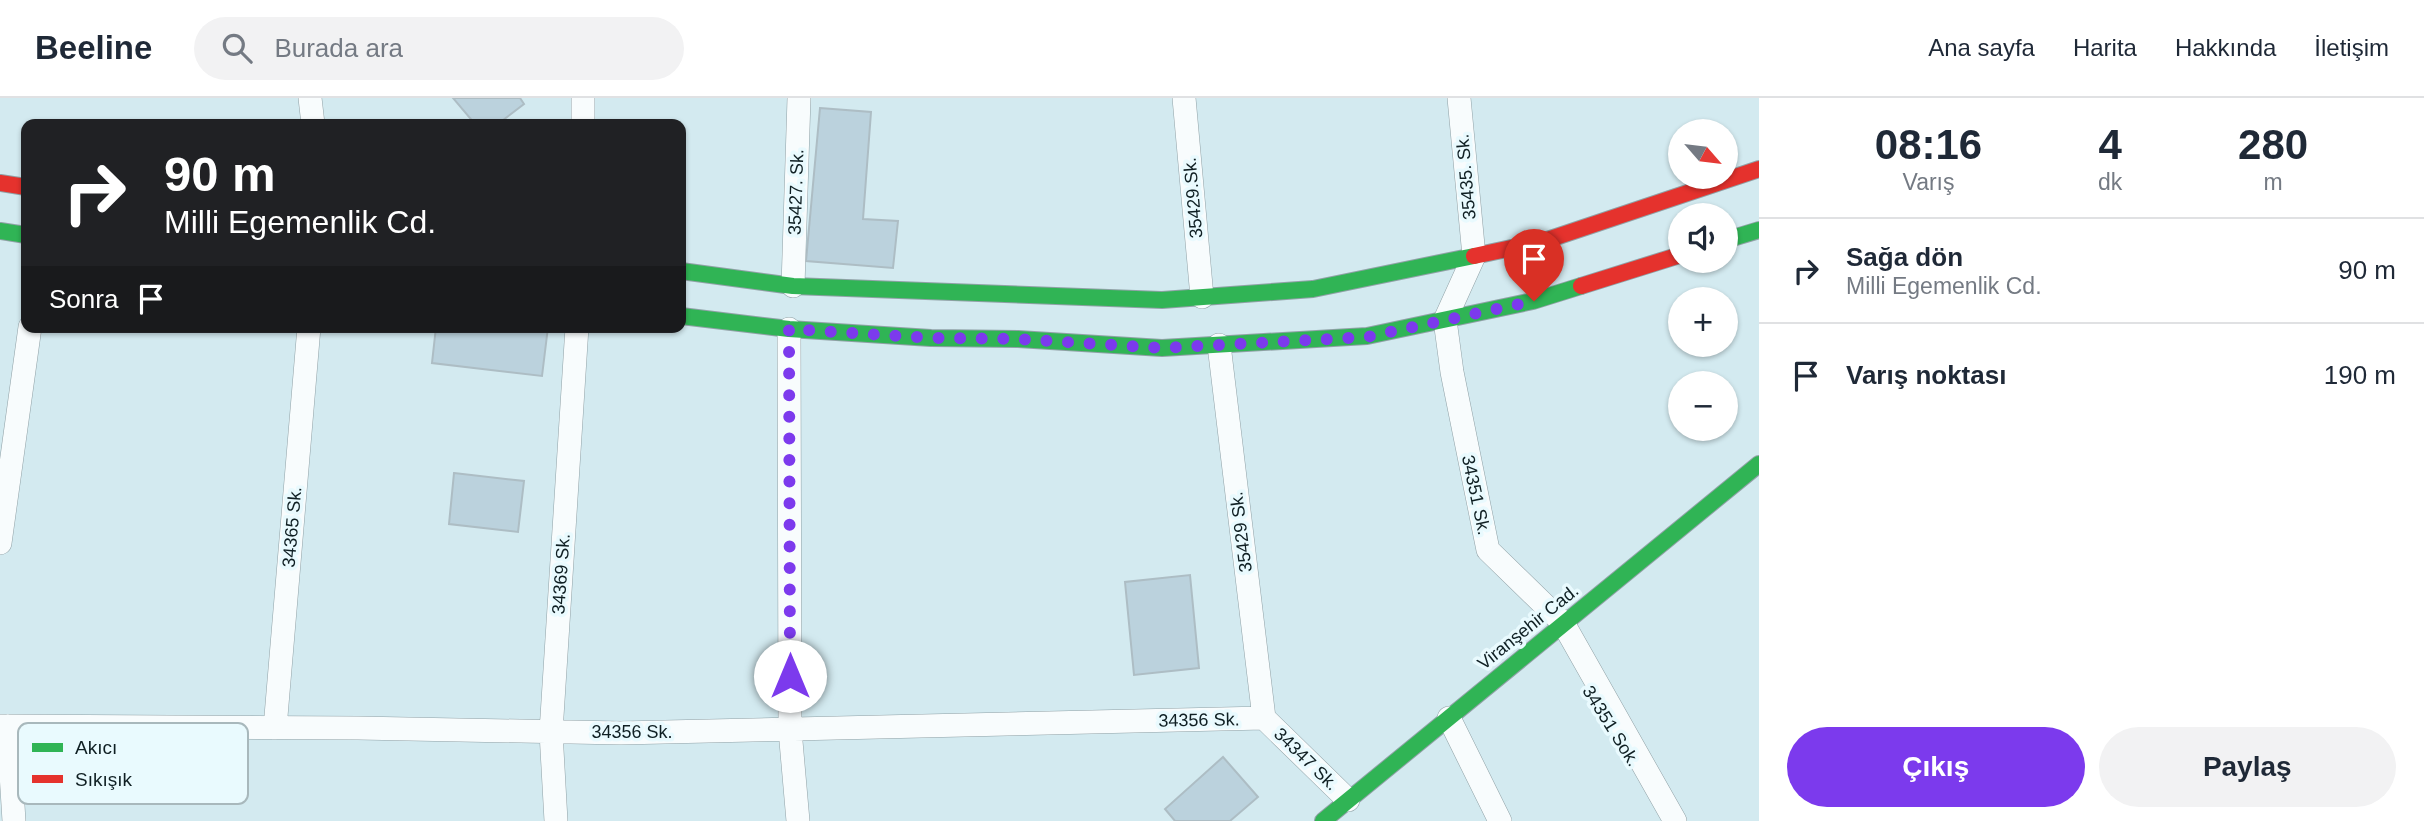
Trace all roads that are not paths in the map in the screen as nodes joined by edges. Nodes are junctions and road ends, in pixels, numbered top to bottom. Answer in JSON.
{"nodes":[{"id":1,"x":310,"y":98,"type":"edge"},
{"id":2,"x":583,"y":98,"type":"edge"},
{"id":3,"x":799,"y":98,"type":"edge"},
{"id":4,"x":1184,"y":98,"type":"edge"},
{"id":5,"x":1459,"y":98,"type":"edge"},
{"id":6,"x":312,"y":119,"type":"edge"},
{"id":7,"x":583,"y":119,"type":"edge"},
{"id":8,"x":1759,"y":169,"type":"edge"},
{"id":9,"x":0,"y":183,"type":"edge"},
{"id":10,"x":21,"y":186,"type":"edge"},
{"id":11,"x":1759,"y":230,"type":"edge"},
{"id":12,"x":0,"y":231,"type":"edge"},
{"id":13,"x":21,"y":234,"type":"edge"},
{"id":14,"x":1738,"y":236,"type":"edge"},
{"id":15,"x":1474,"y":256,"type":"junction"},
{"id":16,"x":1668,"y":259,"type":"edge"},
{"id":17,"x":686,"y":272,"type":"edge"},
{"id":18,"x":793,"y":286,"type":"junction"},
{"id":19,"x":1202,"y":297,"type":"junction"},
{"id":20,"x":686,"y":317,"type":"edge"},
{"id":21,"x":1445,"y":320,"type":"junction"},
{"id":22,"x":789,"y":329,"type":"junction"},
{"id":23,"x":29,"y":333,"type":"edge"},
{"id":24,"x":308,"y":333,"type":"edge"},
{"id":25,"x":577,"y":333,"type":"edge"},
{"id":26,"x":1219,"y":345,"type":"junction"},
{"id":27,"x":1759,"y":464,"type":"edge"},
{"id":28,"x":0,"y":543,"type":"edge"},
{"id":29,"x":1558,"y":627,"type":"junction"},
{"id":30,"x":1449,"y":718,"type":"junction"},
{"id":31,"x":1264,"y":719,"type":"junction"},
{"id":32,"x":4,"y":726,"type":"edge"},
{"id":33,"x":248,"y":728,"type":"edge"},
{"id":34,"x":275,"y":728,"type":"junction"},
{"id":35,"x":790,"y":730,"type":"junction"},
{"id":36,"x":551,"y":732,"type":"junction"},
{"id":37,"x":1335,"y":814,"type":"edge"},
{"id":38,"x":14,"y":821,"type":"edge"},
{"id":39,"x":556,"y":821,"type":"edge"},
{"id":40,"x":797,"y":821,"type":"edge"},
{"id":41,"x":1500,"y":821,"type":"edge"},
{"id":42,"x":1670,"y":821,"type":"edge"},
{"id":43,"x":1675,"y":821,"type":"edge"}],
"edges":[{"from":1,"to":6,"type":"street"},
{"from":2,"to":7,"type":"street"},
{"from":3,"to":18,"type":"street","name":"35427. Sk."},
{"from":4,"to":19,"type":"street","name":"35429.Sk."},
{"from":5,"to":15,"type":"street","name":"35435. Sk."},
{"from":8,"to":15,"type":"street"},
{"from":9,"to":10,"type":"street"},
{"from":11,"to":14,"type":"street"},
{"from":12,"to":13,"type":"street"},
{"from":15,"to":19,"type":"street"},
{"from":15,"to":21,"type":"street"},
{"from":16,"to":21,"type":"street"},
{"from":17,"to":18,"type":"street"},
{"from":18,"to":19,"type":"street"},
{"from":20,"to":22,"type":"street"},
{"from":21,"to":26,"type":"street"},
{"from":21,"to":29,"type":"street","name":"34351 Sk."},
{"from":22,"to":26,"type":"street"},
{"from":22,"to":35,"type":"street"},
{"from":23,"to":28,"type":"street"},
{"from":24,"to":34,"type":"street","name":"34365 Sk."},
{"from":25,"to":36,"type":"street","name":"34369 Sk."},
{"from":26,"to":31,"type":"street","name":"35429 Sk."},
{"from":27,"to":29,"type":"street","name":"Viranşehir Cad."},
{"from":29,"to":30,"type":"street","name":"Viranşehir Cad."},
{"from":29,"to":42,"type":"street","name":"34351 Sok."},
{"from":29,"to":43,"type":"street","name":"34351 Sk."},
{"from":30,"to":37,"type":"street","name":"Viranşehir Cad."},
{"from":30,"to":41,"type":"street"},
{"from":31,"to":35,"type":"street","name":"34356 Sk."},
{"from":31,"to":37,"type":"street","name":"34347 Sk."},
{"from":32,"to":38,"type":"street"},
{"from":33,"to":34,"type":"street","name":"34356 Sk."},
{"from":34,"to":36,"type":"street","name":"34356 Sk."},
{"from":35,"to":36,"type":"street","name":"34356 Sk."},
{"from":35,"to":40,"type":"street"},
{"from":36,"to":39,"type":"street","name":"34369 Sk."}]}
